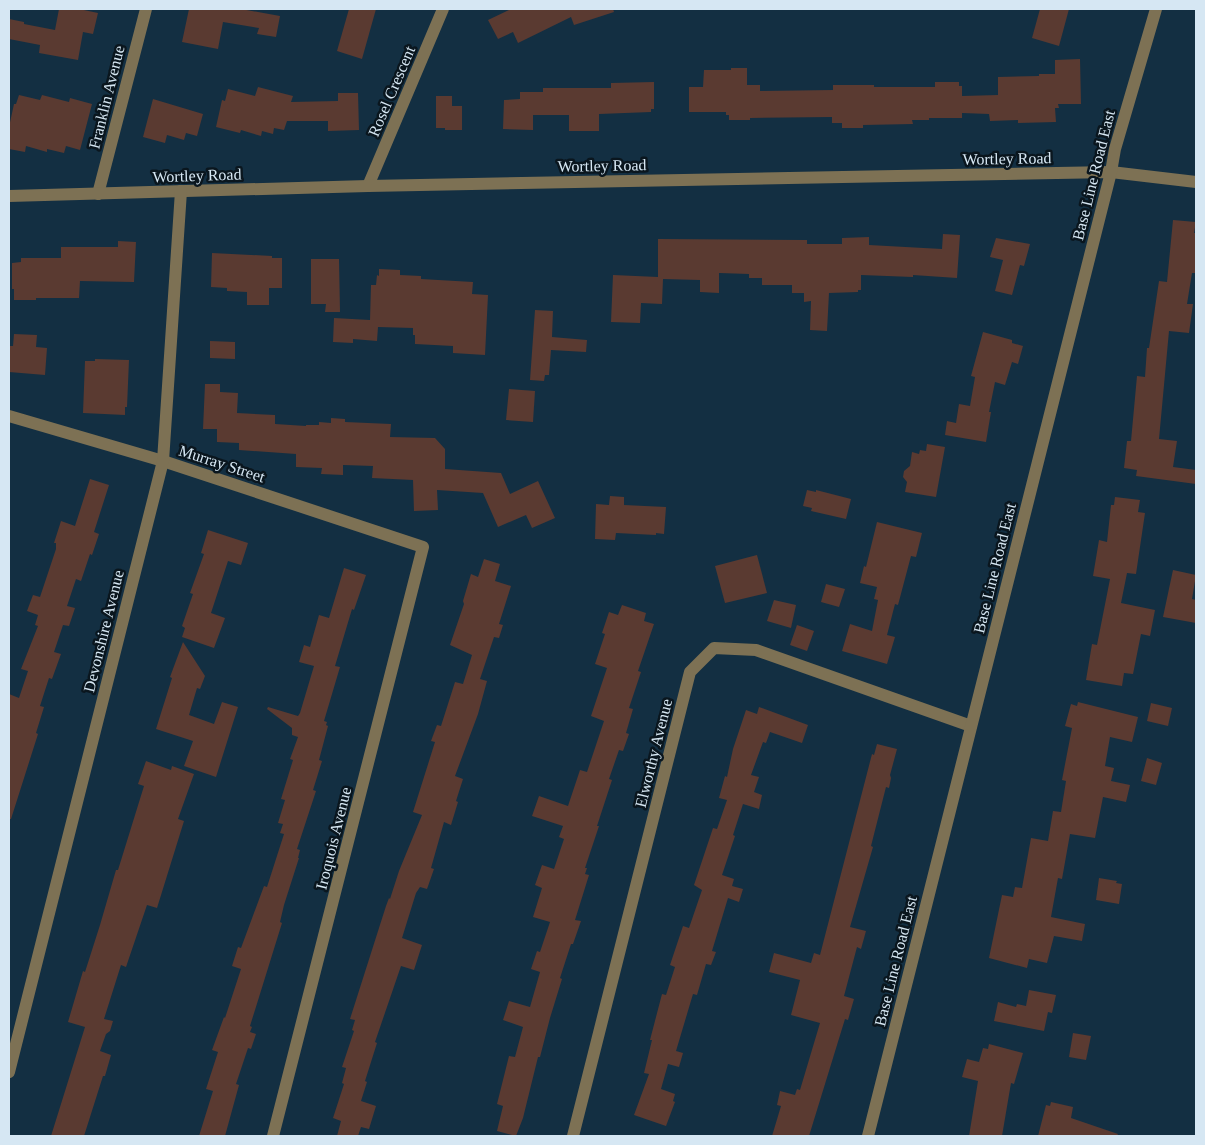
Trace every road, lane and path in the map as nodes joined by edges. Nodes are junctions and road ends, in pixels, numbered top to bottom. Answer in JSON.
{"nodes":[{"id":1,"x":146,"y":9,"type":"edge"},
{"id":2,"x":443,"y":9,"type":"edge"},
{"id":3,"x":1156,"y":9,"type":"edge"},
{"id":4,"x":1111,"y":172,"type":"junction"},
{"id":5,"x":1196,"y":182,"type":"edge"},
{"id":6,"x":368,"y":186,"type":"junction"},
{"id":7,"x":181,"y":191,"type":"junction"},
{"id":8,"x":98,"y":194,"type":"junction"},
{"id":9,"x":9,"y":196,"type":"edge"},
{"id":10,"x":9,"y":416,"type":"edge"},
{"id":11,"x":163,"y":461,"type":"junction"},
{"id":12,"x":423,"y":547,"type":"joint"},
{"id":13,"x":971,"y":726,"type":"junction"},
{"id":14,"x":9,"y":1072,"type":"edge"},
{"id":15,"x":273,"y":1136,"type":"edge"},
{"id":16,"x":573,"y":1136,"type":"edge"},
{"id":17,"x":868,"y":1136,"type":"edge"}],
"edges":[{"from":1,"to":8,"type":"street","name":"Franklin Avenue"},
{"from":2,"to":6,"type":"street","name":"Rosel Crescent"},
{"from":3,"to":4,"type":"street","name":"Base Line Road East"},
{"from":4,"to":5,"type":"street","name":"Wortley Road"},
{"from":4,"to":6,"type":"street","name":"Wortley Road"},
{"from":4,"to":13,"type":"street","name":"Base Line Road East"},
{"from":6,"to":7,"type":"street","name":"Wortley Road"},
{"from":7,"to":8,"type":"street","name":"Wortley Road"},
{"from":7,"to":11,"type":"street","name":"Devonshire Avenue"},
{"from":8,"to":9,"type":"street","name":"Wortley Road"},
{"from":10,"to":11,"type":"street","name":"Murray Street"},
{"from":11,"to":12,"type":"street","name":"Murray Street"},
{"from":11,"to":14,"type":"street","name":"Devonshire Avenue"},
{"from":12,"to":15,"type":"street","name":"Iroquois Avenue"},
{"from":13,"to":16,"type":"street","name":"Elworthy Avenue"},
{"from":13,"to":17,"type":"street","name":"Base Line Road East"}]}
